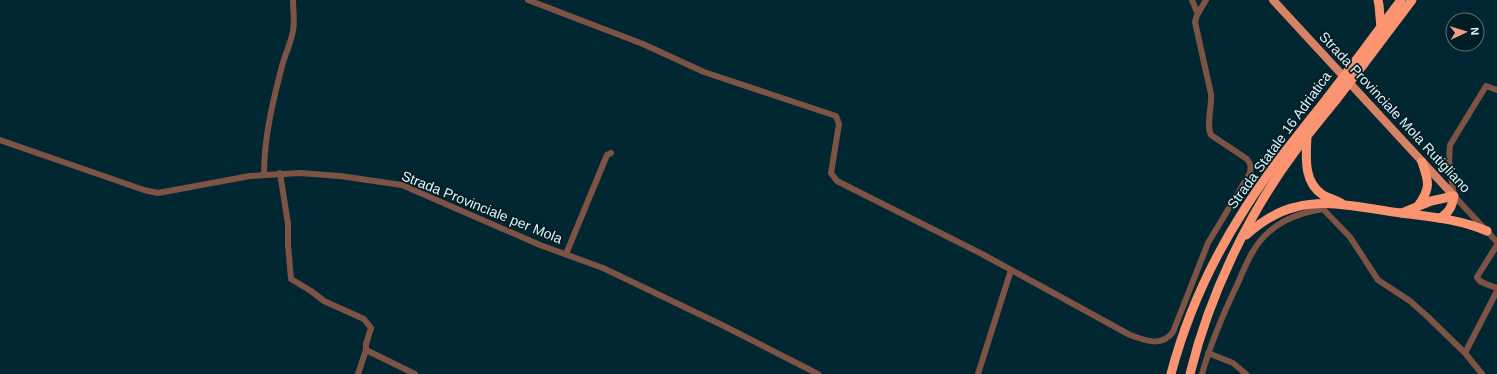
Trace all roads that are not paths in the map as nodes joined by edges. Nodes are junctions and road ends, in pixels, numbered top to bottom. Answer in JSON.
{"nodes":[{"id":1,"x":293,"y":0,"type":"edge"},
{"id":2,"x":528,"y":0,"type":"edge"},
{"id":3,"x":1192,"y":0,"type":"edge"},
{"id":4,"x":1206,"y":0,"type":"edge"},
{"id":5,"x":1274,"y":0,"type":"edge"},
{"id":6,"x":1378,"y":0,"type":"edge"},
{"id":7,"x":1401,"y":0,"type":"edge"},
{"id":8,"x":1412,"y":0,"type":"edge"},
{"id":9,"x":1199,"y":12,"type":"junction"},
{"id":10,"x":1380,"y":28,"type":"junction"},
{"id":11,"x":1360,"y":62,"type":"junction"},
{"id":12,"x":1497,"y":90,"type":"edge"},
{"id":13,"x":1332,"y":98,"type":"junction"},
{"id":14,"x":1307,"y":136,"type":"junction"},
{"id":15,"x":0,"y":140,"type":"edge"},
{"id":16,"x":611,"y":153,"type":"dead end"},
{"id":17,"x":1422,"y":162,"type":"junction"},
{"id":18,"x":280,"y":173,"type":"junction"},
{"id":19,"x":264,"y":174,"type":"junction"},
{"id":20,"x":1454,"y":196,"type":"junction"},
{"id":21,"x":1344,"y":204,"type":"junction"},
{"id":22,"x":1418,"y":206,"type":"junction"},
{"id":23,"x":1401,"y":213,"type":"junction"},
{"id":24,"x":1440,"y":218,"type":"junction"},
{"id":25,"x":1487,"y":231,"type":"junction"},
{"id":26,"x":1242,"y":238,"type":"junction"},
{"id":27,"x":1497,"y":242,"type":"edge"},
{"id":28,"x":1497,"y":245,"type":"edge"},
{"id":29,"x":566,"y":254,"type":"junction"},
{"id":30,"x":1011,"y":270,"type":"junction"},
{"id":31,"x":1497,"y":288,"type":"edge"},
{"id":32,"x":1497,"y":291,"type":"edge"},
{"id":33,"x":366,"y":350,"type":"junction"},
{"id":34,"x":1208,"y":353,"type":"junction"},
{"id":35,"x":1466,"y":353,"type":"junction"},
{"id":36,"x":358,"y":374,"type":"edge"},
{"id":37,"x":415,"y":374,"type":"edge"},
{"id":38,"x":818,"y":374,"type":"edge"},
{"id":39,"x":978,"y":374,"type":"edge"},
{"id":40,"x":1171,"y":374,"type":"edge"},
{"id":41,"x":1190,"y":374,"type":"edge"},
{"id":42,"x":1202,"y":374,"type":"edge"},
{"id":43,"x":1246,"y":374,"type":"edge"},
{"id":44,"x":1482,"y":374,"type":"edge"}],
"edges":[{"from":1,"to":19,"type":"street"},
{"from":2,"to":30,"type":"street"},
{"from":3,"to":9,"type":"street"},
{"from":4,"to":9,"type":"street"},
{"from":5,"to":17,"type":"main road","name":"Strada Provinciale Mola Rutigliano"},
{"from":6,"to":10,"type":"highway"},
{"from":7,"to":10,"type":"highway","name":"Strada Statale 16 Adriatica"},
{"from":8,"to":11,"type":"highway","name":"Strada Statale 16 Adriatica"},
{"from":9,"to":30,"type":"street"},
{"from":10,"to":11,"type":"highway","name":"Strada Statale 16 Adriatica"},
{"from":11,"to":13,"type":"highway","name":"Strada Statale 16 Adriatica","bridge":true},
{"from":12,"to":20,"type":"street"},
{"from":13,"to":14,"type":"highway","name":"Strada Statale 16 Adriatica"},
{"from":13,"to":40,"type":"highway","name":"Strada Statale 16 Adriatica"},
{"from":14,"to":21,"type":"highway"},
{"from":14,"to":26,"type":"highway","name":"Strada Statale 16 Adriatica"},
{"from":15,"to":19,"type":"street","name":"Strada Provinciale per Mola"},
{"from":16,"to":29,"type":"street"},
{"from":17,"to":20,"type":"main road","name":"Strada Provinciale Mola Rutigliano"},
{"from":17,"to":22,"type":"highway"},
{"from":18,"to":19,"type":"street","name":"Strada Provinciale per Mola"},
{"from":18,"to":29,"type":"street","name":"Strada Provinciale per Mola"},
{"from":18,"to":33,"type":"street"},
{"from":20,"to":22,"type":"highway"},
{"from":20,"to":24,"type":"highway"},
{"from":20,"to":25,"type":"street","name":"Strada Provinciale Mola Rutigliano"},
{"from":21,"to":23,"type":"highway"},
{"from":21,"to":26,"type":"highway"},
{"from":22,"to":23,"type":"highway"},
{"from":23,"to":24,"type":"highway"},
{"from":24,"to":25,"type":"highway"},
{"from":25,"to":27,"type":"street","name":"Strada Provinciale Mola Rutigliano"},
{"from":26,"to":41,"type":"highway","name":"Strada Statale 16 Adriatica"},
{"from":28,"to":31,"type":"street"},
{"from":29,"to":38,"type":"street","name":"Strada Provinciale per Mola"},
{"from":30,"to":39,"type":"street"},
{"from":32,"to":35,"type":"street"},
{"from":33,"to":36,"type":"street"},
{"from":33,"to":37,"type":"street"},
{"from":34,"to":35,"type":"street"},
{"from":34,"to":42,"type":"street"},
{"from":34,"to":43,"type":"street"},
{"from":35,"to":44,"type":"street"}]}
